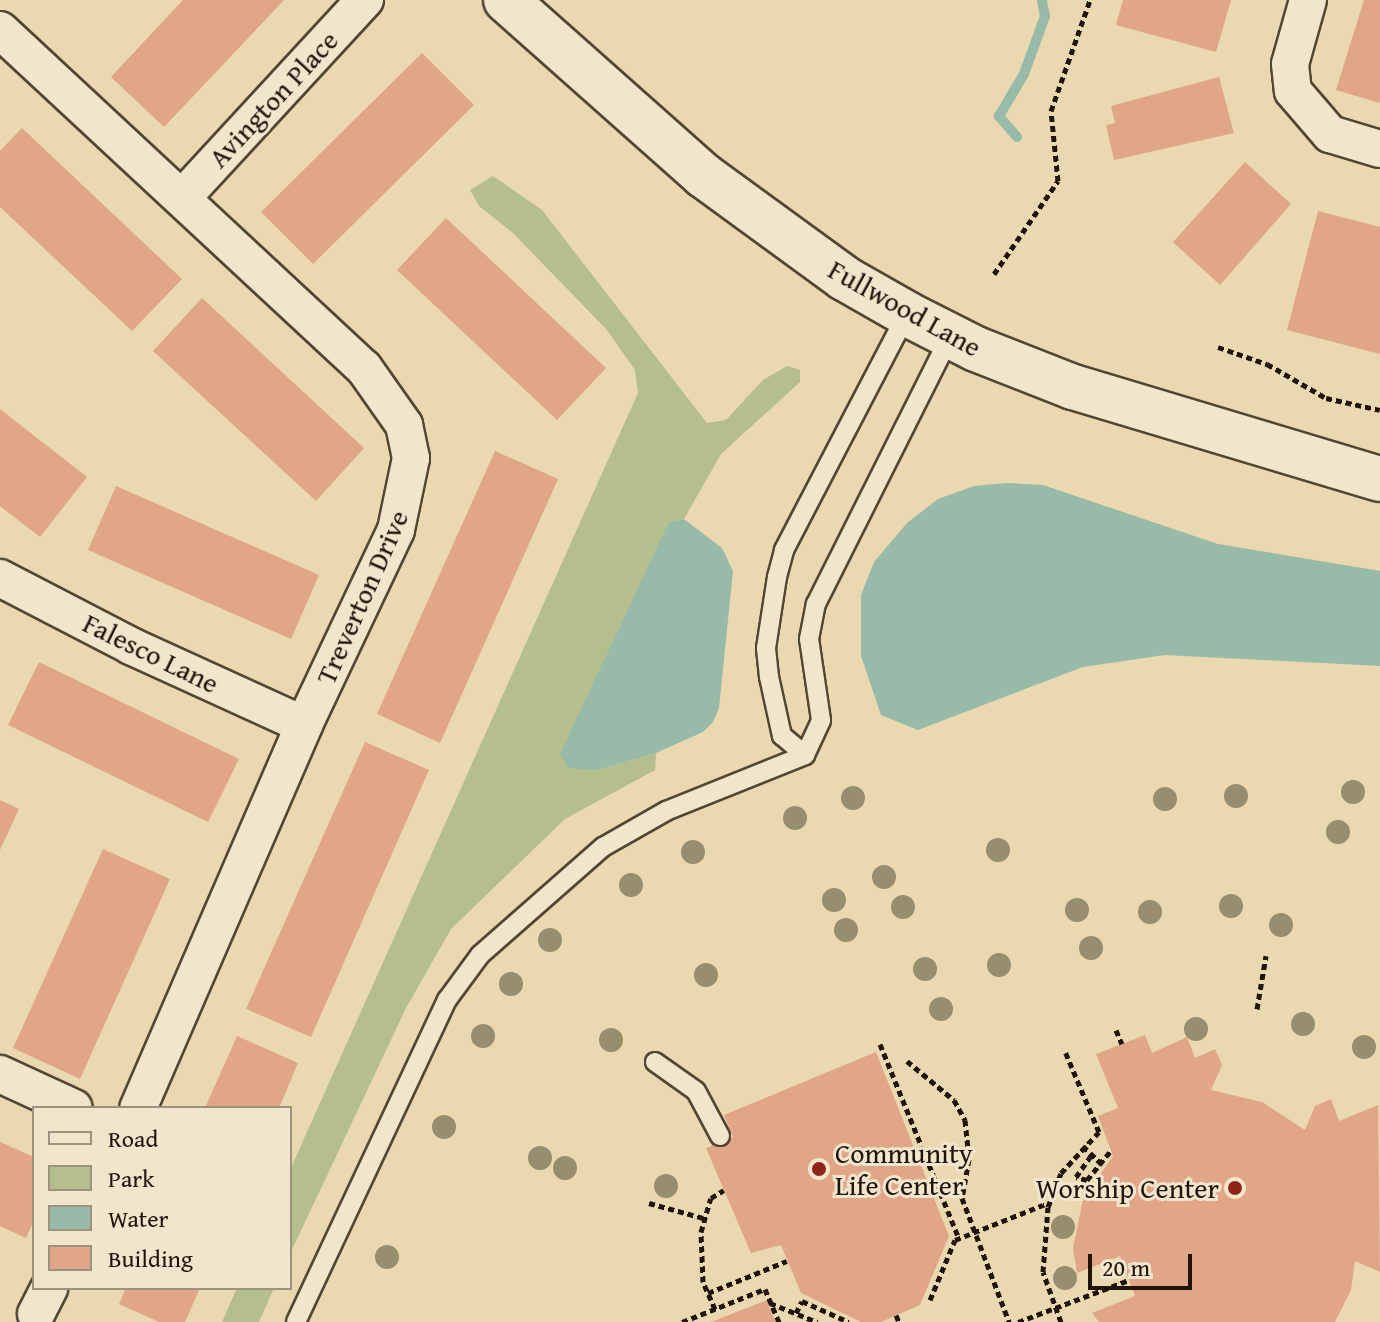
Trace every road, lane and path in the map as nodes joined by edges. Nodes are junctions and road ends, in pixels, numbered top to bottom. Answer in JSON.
{"nodes":[{"id":1,"x":365,"y":0,"type":"edge"},
{"id":2,"x":506,"y":0,"type":"edge"},
{"id":3,"x":1090,"y":0,"type":"edge"},
{"id":4,"x":1308,"y":0,"type":"edge"},
{"id":5,"x":0,"y":30,"type":"edge"},
{"id":6,"x":1380,"y":149,"type":"edge"},
{"id":7,"x":182,"y":198,"type":"junction"},
{"id":8,"x":994,"y":274,"type":"dead end"},
{"id":9,"x":907,"y":314,"type":"junction"},
{"id":10,"x":950,"y":336,"type":"junction"},
{"id":11,"x":1218,"y":347,"type":"dead end"},
{"id":12,"x":1380,"y":410,"type":"edge"},
{"id":13,"x":1380,"y":479,"type":"edge"},
{"id":14,"x":0,"y":578,"type":"edge"},
{"id":15,"x":304,"y":725,"type":"junction"},
{"id":16,"x":805,"y":755,"type":"junction"},
{"id":17,"x":1266,"y":956,"type":"dead end"},
{"id":18,"x":1257,"y":1009,"type":"dead end"},
{"id":19,"x":1116,"y":1030,"type":"dead end"},
{"id":20,"x":880,"y":1044,"type":"dead end"},
{"id":21,"x":1122,"y":1044,"type":"dead end"},
{"id":22,"x":1065,"y":1051,"type":"dead end"},
{"id":23,"x":907,"y":1061,"type":"dead end"},
{"id":24,"x":655,"y":1062,"type":"dead end"},
{"id":25,"x":0,"y":1074,"type":"edge"},
{"id":26,"x":70,"y":1106,"type":"edge"},
{"id":27,"x":139,"y":1106,"type":"edge"},
{"id":28,"x":720,"y":1136,"type":"dead end"},
{"id":29,"x":1083,"y":1146,"type":"junction"},
{"id":30,"x":1111,"y":1150,"type":"dead end"},
{"id":31,"x":1092,"y":1154,"type":"junction"},
{"id":32,"x":1104,"y":1166,"type":"dead end"},
{"id":33,"x":724,"y":1190,"type":"dead end"},
{"id":34,"x":649,"y":1203,"type":"dead end"},
{"id":35,"x":1049,"y":1203,"type":"junction"},
{"id":36,"x":703,"y":1218,"type":"junction"},
{"id":37,"x":974,"y":1233,"type":"junction"},
{"id":38,"x":959,"y":1239,"type":"junction"},
{"id":39,"x":787,"y":1261,"type":"dead end"},
{"id":40,"x":1129,"y":1280,"type":"dead end"},
{"id":41,"x":708,"y":1293,"type":"junction"},
{"id":42,"x":930,"y":1300,"type":"dead end"},
{"id":43,"x":770,"y":1303,"type":"junction"},
{"id":44,"x":1054,"y":1308,"type":"junction"},
{"id":45,"x":715,"y":1309,"type":"junction"},
{"id":46,"x":796,"y":1313,"type":"junction"},
{"id":47,"x":296,"y":1322,"type":"edge"},
{"id":48,"x":682,"y":1322,"type":"edge"},
{"id":49,"x":779,"y":1322,"type":"edge"},
{"id":50,"x":817,"y":1322,"type":"edge"},
{"id":51,"x":849,"y":1322,"type":"edge"},
{"id":52,"x":1009,"y":1322,"type":"edge"},
{"id":53,"x":1018,"y":1322,"type":"edge"},
{"id":54,"x":1061,"y":1322,"type":"edge"}],
"edges":[{"from":1,"to":7,"type":"street","name":"Avington Place"},
{"from":2,"to":9,"type":"street","name":"Fullwood Lane"},
{"from":3,"to":8,"type":"path"},
{"from":4,"to":6,"type":"street"},
{"from":5,"to":7,"type":"street","name":"Treverton Drive"},
{"from":7,"to":15,"type":"street","name":"Treverton Drive"},
{"from":9,"to":10,"type":"street","name":"Fullwood Lane"},
{"from":9,"to":16,"type":"lane"},
{"from":10,"to":13,"type":"street","name":"Fullwood Lane"},
{"from":10,"to":16,"type":"lane"},
{"from":11,"to":12,"type":"path"},
{"from":14,"to":15,"type":"street","name":"Falesco Lane"},
{"from":15,"to":27,"type":"street","name":"Treverton Drive"},
{"from":16,"to":47,"type":"lane"},
{"from":17,"to":18,"type":"path"},
{"from":19,"to":21,"type":"path"},
{"from":20,"to":38,"type":"path"},
{"from":22,"to":29,"type":"path"},
{"from":23,"to":37,"type":"path"},
{"from":24,"to":28,"type":"lane"},
{"from":25,"to":26,"type":"street"},
{"from":29,"to":31,"type":"path"},
{"from":29,"to":35,"type":"path"},
{"from":30,"to":31,"type":"path","bridge":true},
{"from":31,"to":32,"type":"path"},
{"from":33,"to":36,"type":"path"},
{"from":34,"to":36,"type":"path"},
{"from":35,"to":37,"type":"path"},
{"from":35,"to":44,"type":"path"},
{"from":36,"to":41,"type":"path"},
{"from":37,"to":38,"type":"path"},
{"from":37,"to":52,"type":"path"},
{"from":38,"to":42,"type":"path"},
{"from":39,"to":41,"type":"path"},
{"from":40,"to":44,"type":"path"},
{"from":41,"to":45,"type":"path"},
{"from":43,"to":45,"type":"path"},
{"from":43,"to":46,"type":"path"},
{"from":43,"to":49,"type":"path"},
{"from":44,"to":53,"type":"path"},
{"from":44,"to":54,"type":"path"},
{"from":45,"to":48,"type":"path"},
{"from":46,"to":50,"type":"path"},
{"from":46,"to":51,"type":"path"}]}
